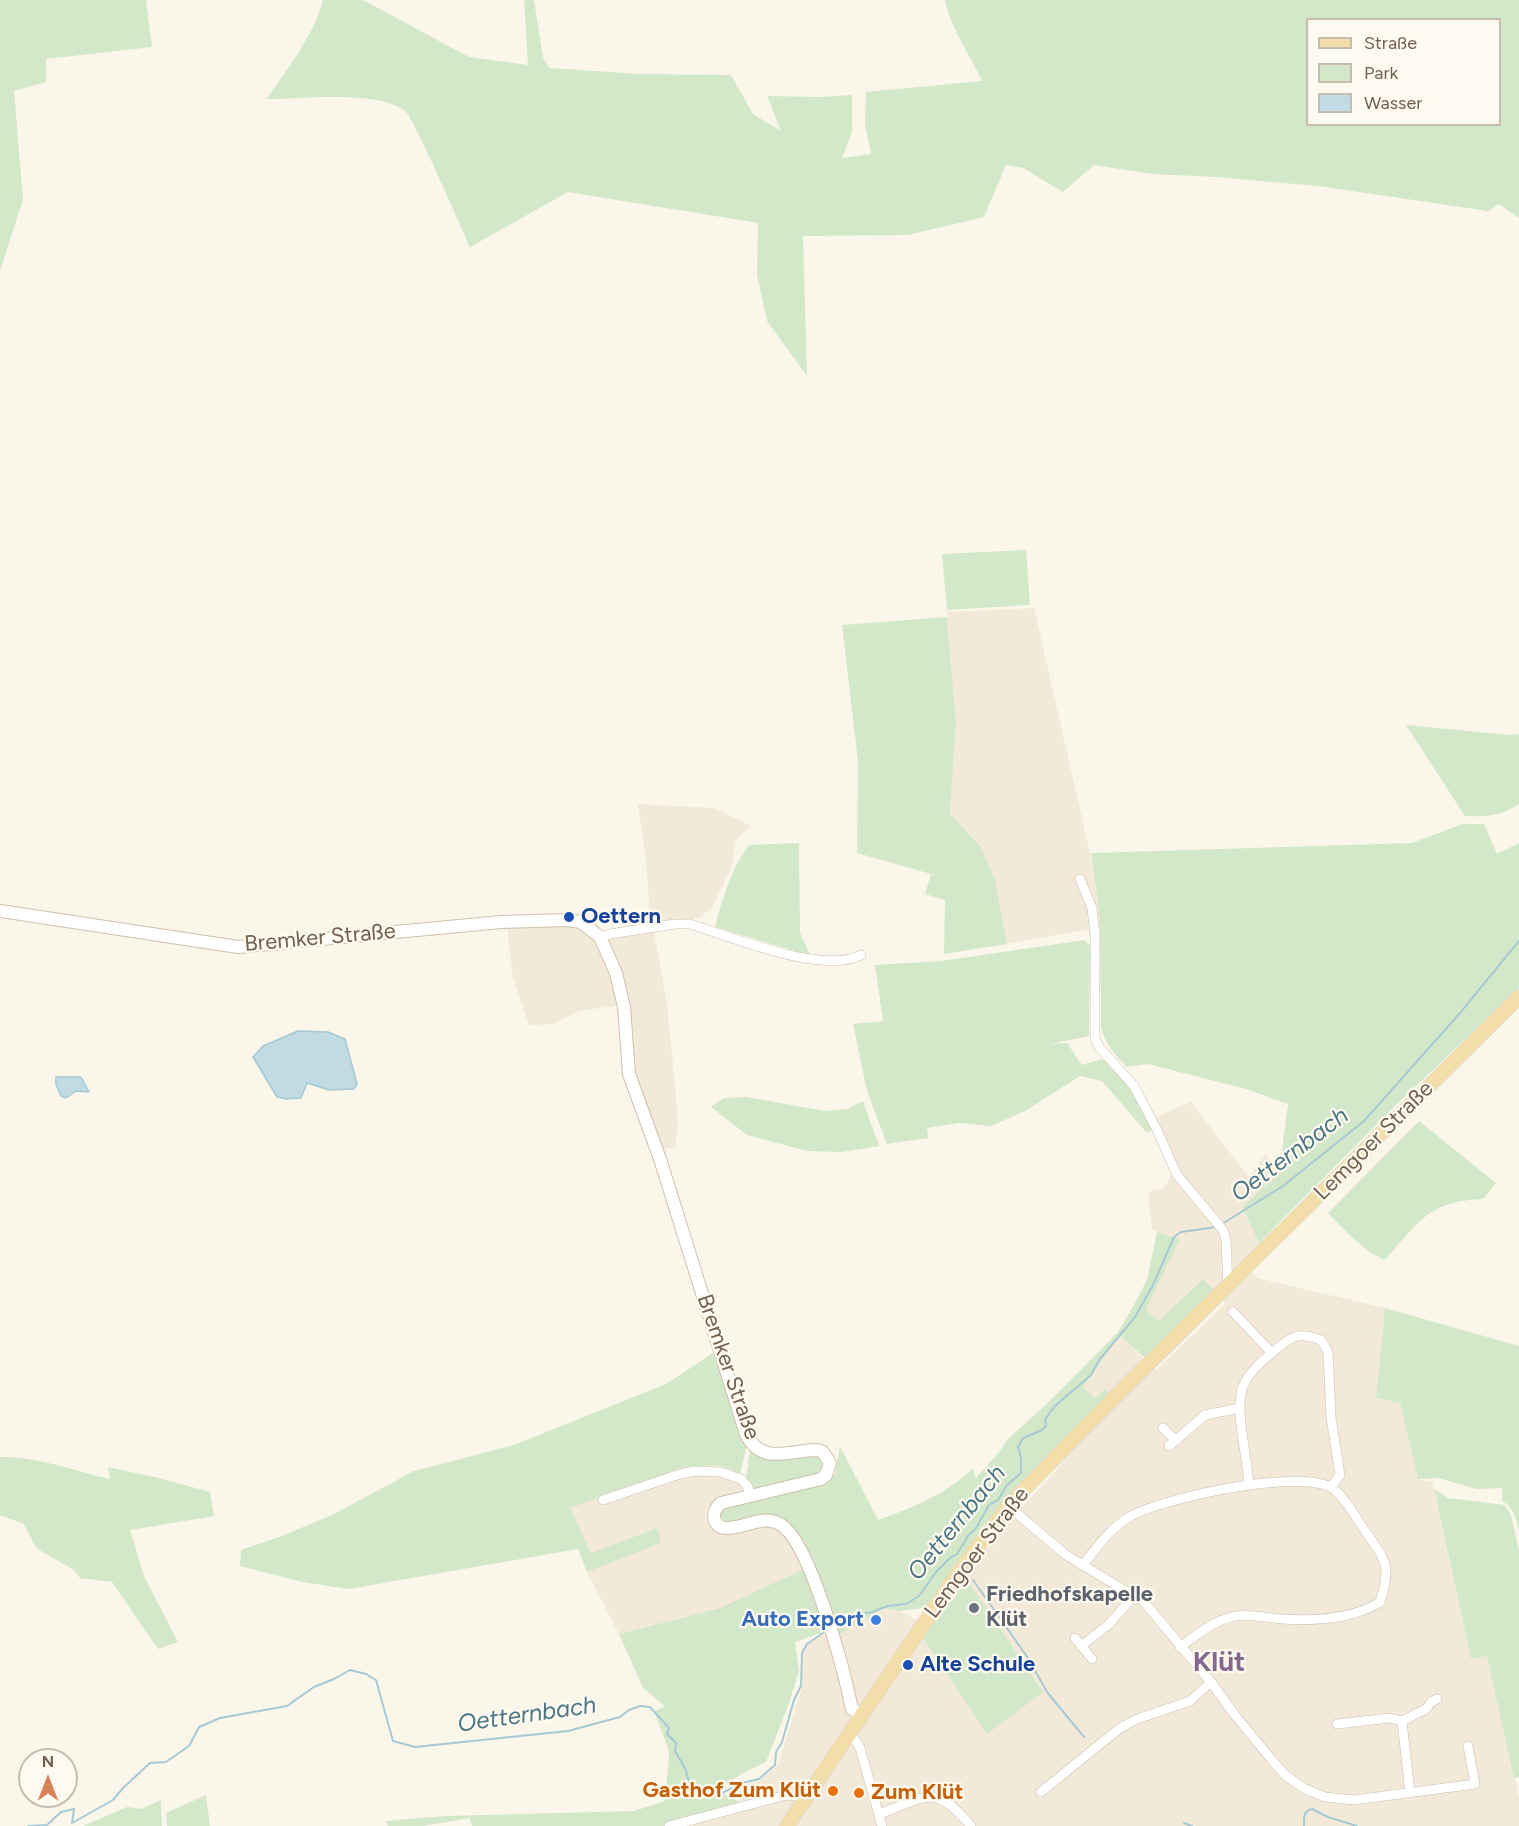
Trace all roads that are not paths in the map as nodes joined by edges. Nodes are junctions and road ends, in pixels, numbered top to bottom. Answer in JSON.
{"nodes":[{"id":1,"x":1080,"y":879,"type":"dead end"},
{"id":2,"x":0,"y":910,"type":"edge"},
{"id":3,"x":600,"y":937,"type":"junction"},
{"id":4,"x":861,"y":955,"type":"dead end"},
{"id":5,"x":1519,"y":997,"type":"edge"},
{"id":6,"x":1228,"y":1284,"type":"junction"},
{"id":7,"x":1233,"y":1312,"type":"dead end"},
{"id":8,"x":1272,"y":1353,"type":"junction"},
{"id":9,"x":1240,"y":1408,"type":"junction"},
{"id":10,"x":1163,"y":1428,"type":"dead end"},
{"id":11,"x":1249,"y":1485,"type":"junction"},
{"id":12,"x":1331,"y":1487,"type":"junction"},
{"id":13,"x":750,"y":1496,"type":"junction"},
{"id":14,"x":603,"y":1500,"type":"dead end"},
{"id":15,"x":1008,"y":1506,"type":"junction"},
{"id":16,"x":1083,"y":1565,"type":"junction"},
{"id":17,"x":1135,"y":1595,"type":"junction"},
{"id":18,"x":1180,"y":1647,"type":"junction"},
{"id":19,"x":1092,"y":1659,"type":"dead end"},
{"id":20,"x":1211,"y":1682,"type":"junction"},
{"id":21,"x":1437,"y":1699,"type":"dead end"},
{"id":22,"x":862,"y":1715,"type":"junction"},
{"id":23,"x":1402,"y":1721,"type":"junction"},
{"id":24,"x":1337,"y":1724,"type":"dead end"},
{"id":25,"x":848,"y":1735,"type":"junction"},
{"id":26,"x":1468,"y":1746,"type":"dead end"},
{"id":27,"x":1041,"y":1792,"type":"dead end"},
{"id":28,"x":1410,"y":1793,"type":"junction"},
{"id":29,"x":805,"y":1799,"type":"junction"},
{"id":30,"x":879,"y":1814,"type":"junction"},
{"id":31,"x":669,"y":1826,"type":"edge"},
{"id":32,"x":787,"y":1826,"type":"edge"},
{"id":33,"x":882,"y":1826,"type":"edge"},
{"id":34,"x":972,"y":1826,"type":"edge"}],
"edges":[{"from":1,"to":6,"type":"street"},
{"from":2,"to":3,"type":"street","name":"Bremker Straße"},
{"from":3,"to":4,"type":"street"},
{"from":3,"to":13,"type":"street","name":"Bremker Straße"},
{"from":5,"to":6,"type":"main road","name":"Lemgoer Straße"},
{"from":6,"to":15,"type":"main road","name":"Lemgoer Straße"},
{"from":7,"to":8,"type":"street"},
{"from":8,"to":9,"type":"street"},
{"from":8,"to":12,"type":"street"},
{"from":9,"to":10,"type":"street"},
{"from":9,"to":11,"type":"street"},
{"from":11,"to":12,"type":"street"},
{"from":11,"to":16,"type":"street"},
{"from":12,"to":18,"type":"street"},
{"from":13,"to":14,"type":"street"},
{"from":13,"to":22,"type":"street","name":"Bremker Straße"},
{"from":15,"to":16,"type":"street"},
{"from":15,"to":22,"type":"main road","name":"Lemgoer Straße"},
{"from":16,"to":17,"type":"street"},
{"from":17,"to":18,"type":"street"},
{"from":17,"to":19,"type":"street"},
{"from":18,"to":20,"type":"street"},
{"from":20,"to":27,"type":"street"},
{"from":20,"to":28,"type":"street"},
{"from":21,"to":23,"type":"street"},
{"from":22,"to":25,"type":"main road","name":"Lemgoer Straße"},
{"from":23,"to":24,"type":"street"},
{"from":23,"to":28,"type":"street"},
{"from":25,"to":29,"type":"main road","name":"Lemgoer Straße"},
{"from":25,"to":30,"type":"street"},
{"from":26,"to":28,"type":"street"},
{"from":29,"to":31,"type":"street"},
{"from":29,"to":32,"type":"main road","name":"Lemgoer Straße"},
{"from":30,"to":33,"type":"street"},
{"from":30,"to":34,"type":"street"}]}
